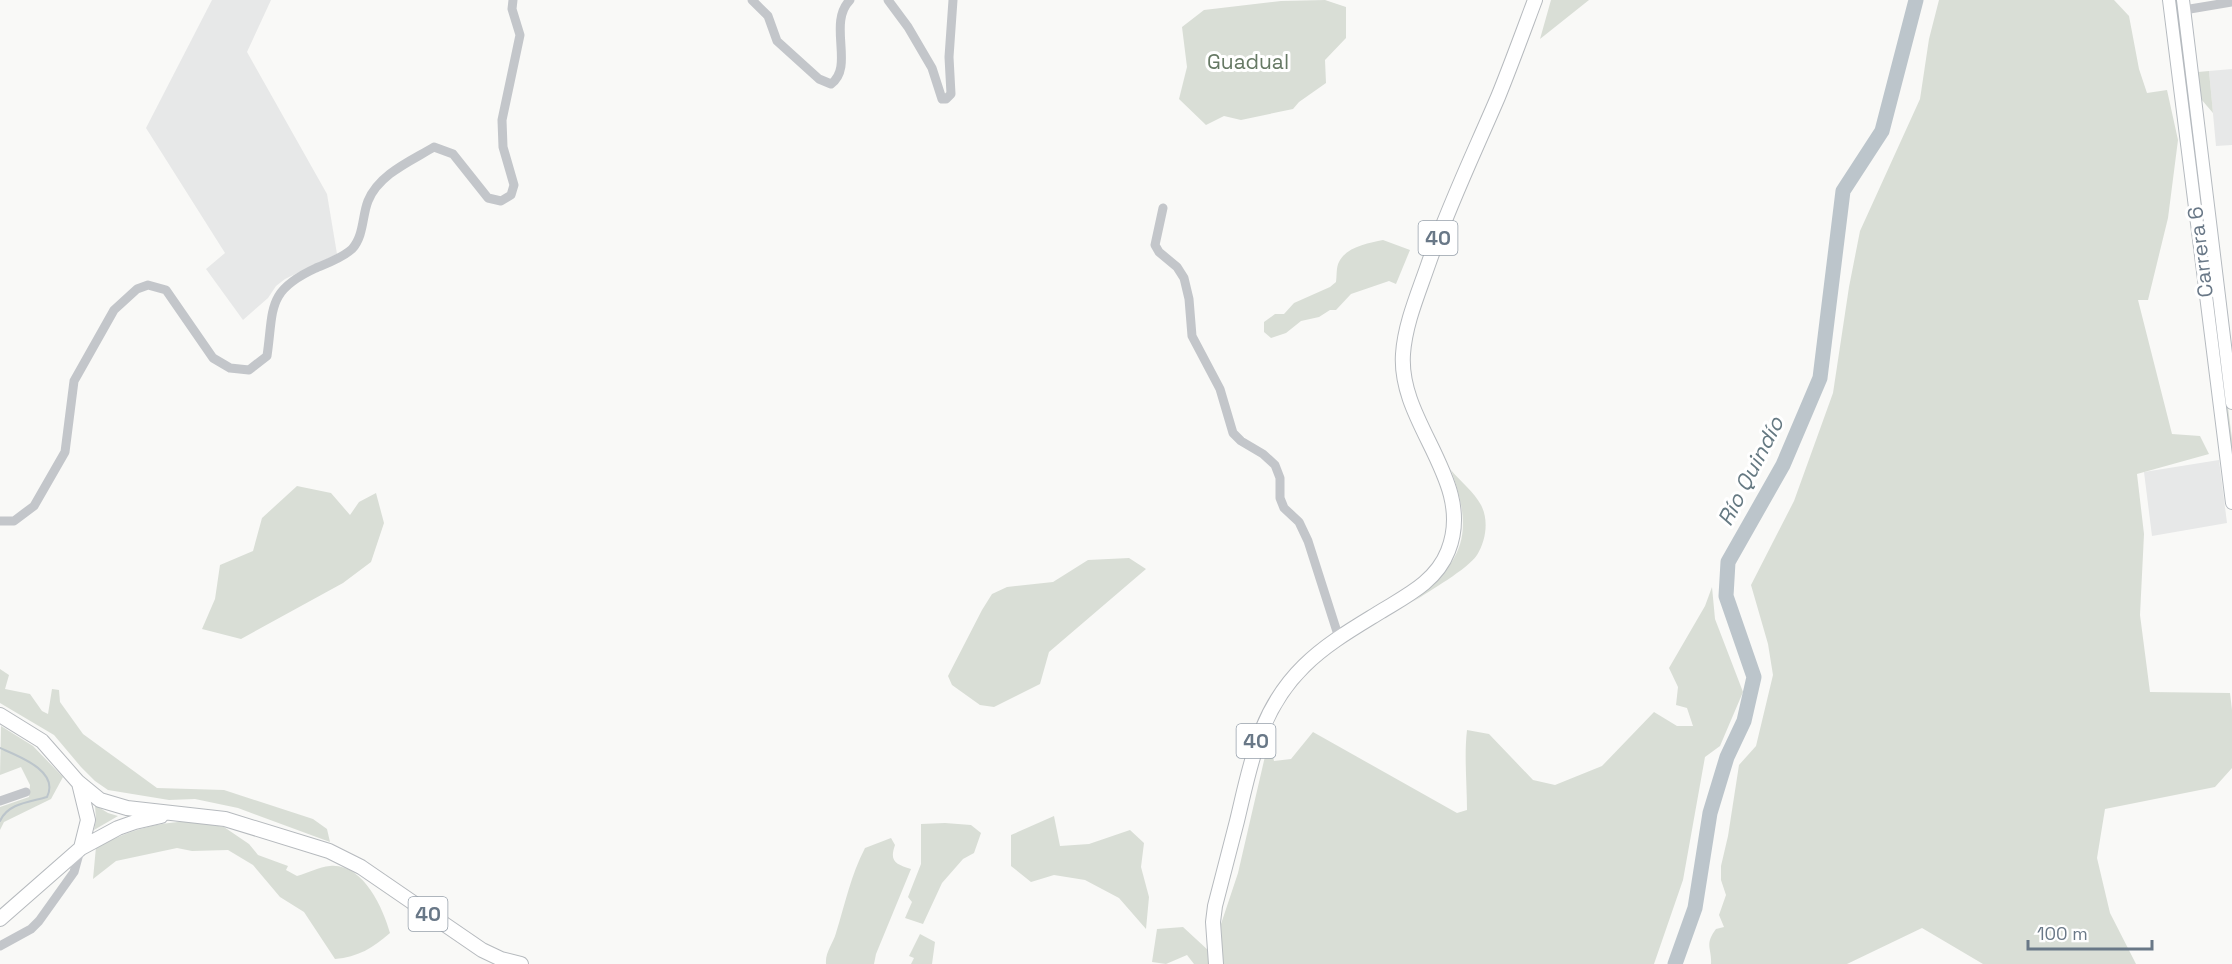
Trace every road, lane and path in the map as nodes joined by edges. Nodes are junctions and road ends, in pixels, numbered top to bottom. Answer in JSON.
{"nodes":[{"id":1,"x":513,"y":0,"type":"edge"},
{"id":2,"x":752,"y":0,"type":"edge"},
{"id":3,"x":850,"y":0,"type":"edge"},
{"id":4,"x":888,"y":0,"type":"edge"},
{"id":5,"x":953,"y":0,"type":"edge"},
{"id":6,"x":1535,"y":0,"type":"edge"},
{"id":7,"x":2169,"y":0,"type":"edge"},
{"id":8,"x":2232,"y":2,"type":"edge"},
{"id":9,"x":2184,"y":5,"type":"edge"},
{"id":10,"x":1163,"y":208,"type":"dead end"},
{"id":11,"x":2232,"y":403,"type":"edge"},
{"id":12,"x":2232,"y":503,"type":"edge"},
{"id":13,"x":0,"y":521,"type":"edge"},
{"id":14,"x":1339,"y":638,"type":"junction"},
{"id":15,"x":0,"y":715,"type":"edge"},
{"id":16,"x":78,"y":782,"type":"junction"},
{"id":17,"x":27,"y":792,"type":"dead end"},
{"id":18,"x":0,"y":801,"type":"edge"},
{"id":19,"x":172,"y":814,"type":"junction"},
{"id":20,"x":81,"y":848,"type":"junction"},
{"id":21,"x":0,"y":920,"type":"edge"},
{"id":22,"x":0,"y":946,"type":"edge"},
{"id":23,"x":520,"y":964,"type":"edge"},
{"id":24,"x":1216,"y":964,"type":"edge"}],
"edges":[{"from":1,"to":13,"type":"street"},
{"from":2,"to":3,"type":"street"},
{"from":4,"to":5,"type":"street"},
{"from":6,"to":14,"type":"main road","number":"40"},
{"from":7,"to":12,"type":"main road","name":"Carrera 6"},
{"from":8,"to":9,"type":"street"},
{"from":9,"to":11,"type":"main road"},
{"from":10,"to":14,"type":"street"},
{"from":14,"to":24,"type":"main road","number":"40"},
{"from":15,"to":16,"type":"main road","number":"40"},
{"from":16,"to":19,"type":"main road","number":"40"},
{"from":16,"to":20,"type":"main road"},
{"from":17,"to":18,"type":"street"},
{"from":19,"to":20,"type":"main road","number":"40"},
{"from":19,"to":23,"type":"main road","number":"40"},
{"from":20,"to":21,"type":"main road","number":"40"},
{"from":20,"to":22,"type":"street"}]}
